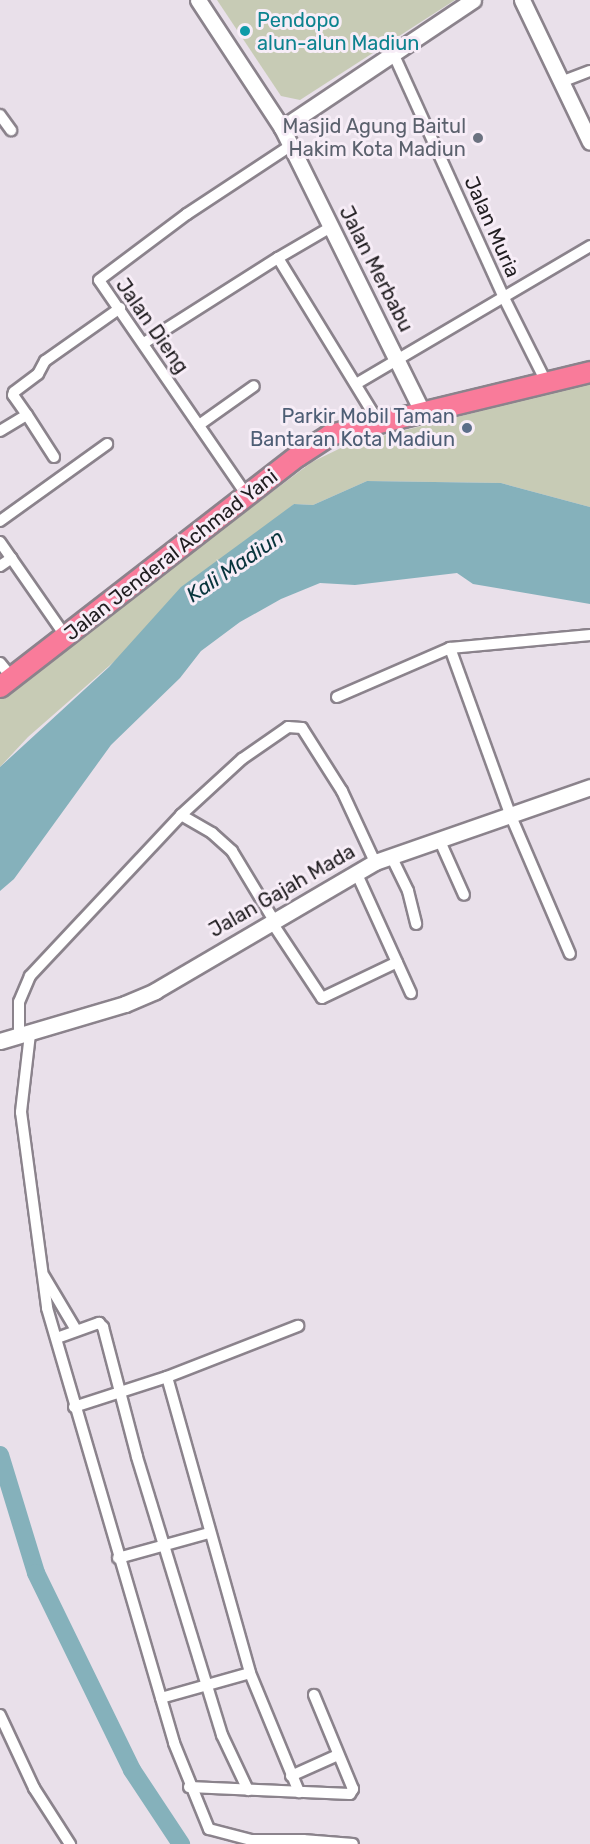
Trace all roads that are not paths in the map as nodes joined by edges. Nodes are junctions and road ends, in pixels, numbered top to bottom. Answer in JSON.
{"nodes":[{"id":1,"x":198,"y":0,"type":"edge"},
{"id":2,"x":473,"y":0,"type":"edge"},
{"id":3,"x":522,"y":0,"type":"edge"},
{"id":4,"x":393,"y":53,"type":"junction"},
{"id":5,"x":590,"y":71,"type":"edge"},
{"id":6,"x":561,"y":82,"type":"junction"},
{"id":7,"x":0,"y":115,"type":"edge"},
{"id":8,"x":282,"y":128,"type":"junction"},
{"id":9,"x":11,"y":130,"type":"dead end"},
{"id":10,"x":590,"y":142,"type":"edge"},
{"id":11,"x":290,"y":146,"type":"junction"},
{"id":12,"x":331,"y":227,"type":"junction"},
{"id":13,"x":590,"y":246,"type":"edge"},
{"id":14,"x":278,"y":258,"type":"junction"},
{"id":15,"x":503,"y":296,"type":"junction"},
{"id":16,"x":120,"y":308,"type":"junction"},
{"id":17,"x":144,"y":343,"type":"junction"},
{"id":18,"x":398,"y":359,"type":"junction"},
{"id":19,"x":590,"y":372,"type":"edge"},
{"id":20,"x":546,"y":382,"type":"junction"},
{"id":21,"x":356,"y":384,"type":"junction"},
{"id":22,"x":254,"y":386,"type":"dead end"},
{"id":23,"x":422,"y":411,"type":"junction"},
{"id":24,"x":27,"y":415,"type":"junction"},
{"id":25,"x":379,"y":423,"type":"junction"},
{"id":26,"x":198,"y":424,"type":"junction"},
{"id":27,"x":0,"y":431,"type":"edge"},
{"id":28,"x":106,"y":444,"type":"dead end"},
{"id":29,"x":54,"y":458,"type":"dead end"},
{"id":30,"x":248,"y":497,"type":"junction"},
{"id":31,"x":0,"y":521,"type":"edge"},
{"id":32,"x":0,"y":542,"type":"edge"},
{"id":33,"x":12,"y":558,"type":"junction"},
{"id":34,"x":0,"y":566,"type":"edge"},
{"id":35,"x":590,"y":635,"type":"edge"},
{"id":36,"x":66,"y":637,"type":"junction"},
{"id":37,"x":450,"y":648,"type":"junction"},
{"id":38,"x":4,"y":676,"type":"edge"},
{"id":39,"x":337,"y":697,"type":"dead end"},
{"id":40,"x":590,"y":787,"type":"edge"},
{"id":41,"x":510,"y":814,"type":"junction"},
{"id":42,"x":181,"y":815,"type":"junction"},
{"id":43,"x":439,"y":838,"type":"junction"},
{"id":44,"x":391,"y":856,"type":"junction"},
{"id":45,"x":375,"y":862,"type":"junction"},
{"id":46,"x":356,"y":872,"type":"junction"},
{"id":47,"x":464,"y":895,"type":"dead end"},
{"id":48,"x":272,"y":920,"type":"junction"},
{"id":49,"x":416,"y":924,"type":"dead end"},
{"id":50,"x":570,"y":954,"type":"dead end"},
{"id":51,"x":397,"y":962,"type":"junction"},
{"id":52,"x":411,"y":993,"type":"dead end"},
{"id":53,"x":24,"y":1035,"type":"junction"},
{"id":54,"x":0,"y":1041,"type":"edge"},
{"id":55,"x":41,"y":1271,"type":"junction"},
{"id":56,"x":298,"y":1326,"type":"dead end"},
{"id":57,"x":76,"y":1330,"type":"junction"},
{"id":58,"x":57,"y":1338,"type":"junction"},
{"id":59,"x":167,"y":1377,"type":"junction"},
{"id":60,"x":122,"y":1391,"type":"junction"},
{"id":61,"x":74,"y":1407,"type":"junction"},
{"id":62,"x":209,"y":1533,"type":"junction"},
{"id":63,"x":163,"y":1545,"type":"junction"},
{"id":64,"x":118,"y":1558,"type":"junction"},
{"id":65,"x":250,"y":1673,"type":"junction"},
{"id":66,"x":206,"y":1685,"type":"junction"},
{"id":67,"x":314,"y":1695,"type":"dead end"},
{"id":68,"x":161,"y":1698,"type":"junction"},
{"id":69,"x":0,"y":1715,"type":"edge"},
{"id":70,"x":338,"y":1755,"type":"junction"},
{"id":71,"x":291,"y":1776,"type":"junction"},
{"id":72,"x":189,"y":1787,"type":"junction"},
{"id":73,"x":248,"y":1790,"type":"junction"},
{"id":74,"x":299,"y":1792,"type":"junction"},
{"id":75,"x":251,"y":1842,"type":"edge"},
{"id":76,"x":304,"y":1842,"type":"edge"},
{"id":77,"x":70,"y":1844,"type":"edge"},
{"id":78,"x":353,"y":1844,"type":"edge"}],
"edges":[{"from":1,"to":8,"type":"street","name":"Jalan Merbabu"},
{"from":2,"to":4,"type":"street"},
{"from":3,"to":6,"type":"street"},
{"from":4,"to":8,"type":"street"},
{"from":4,"to":15,"type":"street","name":"Jalan Muria"},
{"from":5,"to":6,"type":"street"},
{"from":6,"to":10,"type":"street"},
{"from":7,"to":9,"type":"street"},
{"from":8,"to":11,"type":"street","name":"Jalan Merbabu"},
{"from":11,"to":12,"type":"street","name":"Jalan Merbabu"},
{"from":11,"to":16,"type":"street","name":"Jalan Dieng"},
{"from":12,"to":14,"type":"street"},
{"from":12,"to":18,"type":"street","name":"Jalan Merbabu"},
{"from":13,"to":15,"type":"street"},
{"from":14,"to":17,"type":"street"},
{"from":14,"to":21,"type":"street"},
{"from":15,"to":18,"type":"street"},
{"from":15,"to":20,"type":"street","name":"Jalan Muria"},
{"from":16,"to":17,"type":"street","name":"Jalan Dieng"},
{"from":16,"to":24,"type":"street"},
{"from":17,"to":26,"type":"street","name":"Jalan Dieng"},
{"from":18,"to":21,"type":"street"},
{"from":18,"to":23,"type":"street","name":"Jalan Merbabu"},
{"from":19,"to":20,"type":"highway","name":"Jalan Jenderal Achmad Yani"},
{"from":20,"to":23,"type":"highway","name":"Jalan Jenderal Achmad Yani"},
{"from":21,"to":25,"type":"street"},
{"from":22,"to":26,"type":"street"},
{"from":23,"to":25,"type":"highway","name":"Jalan Jenderal Achmad Yani"},
{"from":24,"to":27,"type":"street"},
{"from":24,"to":29,"type":"street"},
{"from":25,"to":30,"type":"highway","name":"Jalan Jenderal Achmad Yani"},
{"from":26,"to":30,"type":"street","name":"Jalan Dieng"},
{"from":28,"to":31,"type":"street"},
{"from":30,"to":36,"type":"highway","name":"Jalan Jenderal Achmad Yani"},
{"from":32,"to":33,"type":"street"},
{"from":33,"to":34,"type":"street"},
{"from":33,"to":36,"type":"street"},
{"from":35,"to":37,"type":"street"},
{"from":36,"to":38,"type":"highway","name":"Jalan Jenderal Achmad Yani"},
{"from":37,"to":39,"type":"street"},
{"from":37,"to":41,"type":"street"},
{"from":40,"to":41,"type":"street","name":"Jalan Gajah Mada"},
{"from":41,"to":43,"type":"street","name":"Jalan Gajah Mada"},
{"from":41,"to":50,"type":"street"},
{"from":42,"to":45,"type":"street"},
{"from":42,"to":48,"type":"street"},
{"from":42,"to":53,"type":"street"},
{"from":43,"to":44,"type":"street","name":"Jalan Gajah Mada"},
{"from":43,"to":47,"type":"street"},
{"from":44,"to":45,"type":"street","name":"Jalan Gajah Mada"},
{"from":44,"to":49,"type":"street"},
{"from":45,"to":46,"type":"street","name":"Jalan Gajah Mada"},
{"from":46,"to":48,"type":"street","name":"Jalan Gajah Mada"},
{"from":46,"to":51,"type":"street"},
{"from":48,"to":51,"type":"street"},
{"from":48,"to":53,"type":"street","name":"Jalan Gajah Mada"},
{"from":51,"to":52,"type":"street"},
{"from":53,"to":54,"type":"street","name":"Jalan Gajah Mada"},
{"from":53,"to":55,"type":"street"},
{"from":55,"to":57,"type":"street"},
{"from":55,"to":58,"type":"street"},
{"from":56,"to":59,"type":"street"},
{"from":57,"to":58,"type":"street"},
{"from":57,"to":60,"type":"street"},
{"from":58,"to":61,"type":"street"},
{"from":59,"to":60,"type":"street"},
{"from":59,"to":62,"type":"street"},
{"from":60,"to":61,"type":"street"},
{"from":60,"to":63,"type":"street"},
{"from":61,"to":64,"type":"street"},
{"from":62,"to":63,"type":"street"},
{"from":62,"to":65,"type":"street"},
{"from":63,"to":64,"type":"street"},
{"from":63,"to":66,"type":"street"},
{"from":64,"to":68,"type":"street"},
{"from":65,"to":66,"type":"street"},
{"from":65,"to":71,"type":"street"},
{"from":66,"to":68,"type":"street"},
{"from":66,"to":73,"type":"street"},
{"from":67,"to":70,"type":"street"},
{"from":68,"to":72,"type":"street"},
{"from":69,"to":77,"type":"street"},
{"from":70,"to":71,"type":"street"},
{"from":70,"to":74,"type":"street"},
{"from":71,"to":74,"type":"street"},
{"from":72,"to":73,"type":"street"},
{"from":72,"to":75,"type":"street"},
{"from":73,"to":74,"type":"street"},
{"from":75,"to":76,"type":"street"},
{"from":76,"to":78,"type":"street"}]}
